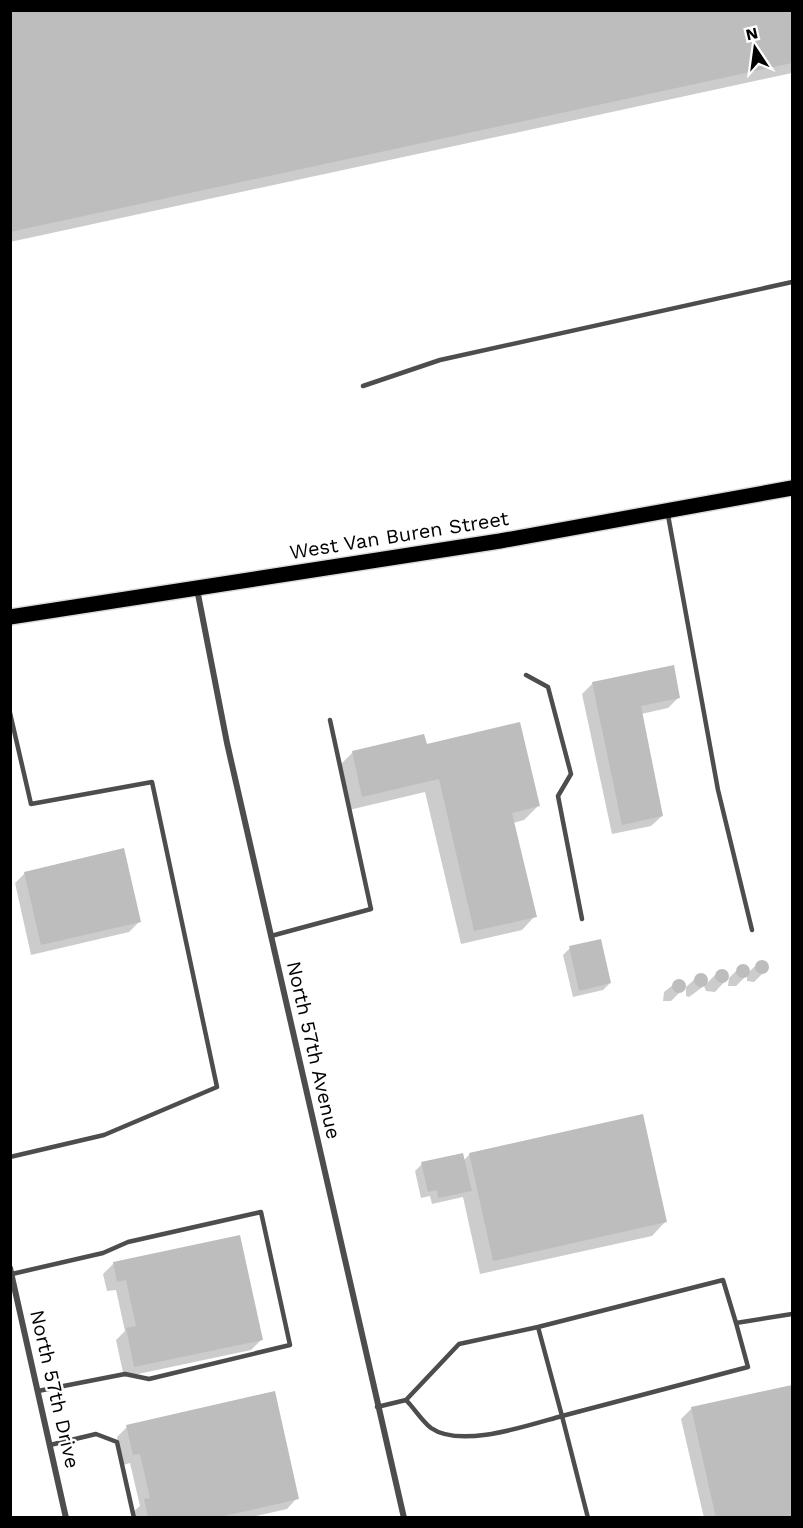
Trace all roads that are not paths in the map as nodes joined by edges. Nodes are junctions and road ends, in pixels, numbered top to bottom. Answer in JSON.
{"nodes":[{"id":1,"x":792,"y":282,"type":"edge"},
{"id":2,"x":363,"y":386,"type":"dead end"},
{"id":3,"x":792,"y":488,"type":"edge"},
{"id":4,"x":668,"y":512,"type":"junction"},
{"id":5,"x":197,"y":588,"type":"junction"},
{"id":6,"x":10,"y":617,"type":"edge"},
{"id":7,"x":526,"y":675,"type":"dead end"},
{"id":8,"x":10,"y":713,"type":"edge"},
{"id":9,"x":330,"y":720,"type":"dead end"},
{"id":10,"x":582,"y":919,"type":"dead end"},
{"id":11,"x":752,"y":930,"type":"dead end"},
{"id":12,"x":271,"y":936,"type":"junction"},
{"id":13,"x":10,"y":1157,"type":"edge"},
{"id":14,"x":11,"y":1271,"type":"edge"},
{"id":15,"x":792,"y":1314,"type":"edge"},
{"id":16,"x":736,"y":1323,"type":"junction"},
{"id":17,"x":538,"y":1327,"type":"junction"},
{"id":18,"x":38,"y":1391,"type":"junction"},
{"id":19,"x":406,"y":1400,"type":"junction"},
{"id":20,"x":377,"y":1407,"type":"junction"},
{"id":21,"x":562,"y":1416,"type":"junction"},
{"id":22,"x":50,"y":1445,"type":"junction"},
{"id":23,"x":66,"y":1518,"type":"edge"},
{"id":24,"x":134,"y":1518,"type":"edge"},
{"id":25,"x":404,"y":1518,"type":"edge"},
{"id":26,"x":588,"y":1518,"type":"edge"}],
"edges":[{"from":1,"to":2,"type":"lane"},
{"from":3,"to":4,"type":"main road","name":"West Van Buren Street"},
{"from":4,"to":5,"type":"main road","name":"West Van Buren Street"},
{"from":4,"to":11,"type":"lane"},
{"from":5,"to":6,"type":"main road","name":"West Van Buren Street"},
{"from":5,"to":12,"type":"street","name":"North 57th Avenue"},
{"from":7,"to":10,"type":"lane"},
{"from":8,"to":13,"type":"lane"},
{"from":9,"to":12,"type":"lane"},
{"from":12,"to":20,"type":"street","name":"North 57th Avenue"},
{"from":14,"to":18,"type":"street","name":"North 57th Drive"},
{"from":14,"to":18,"type":"lane"},
{"from":15,"to":16,"type":"lane"},
{"from":16,"to":17,"type":"lane"},
{"from":16,"to":21,"type":"lane"},
{"from":17,"to":19,"type":"lane"},
{"from":17,"to":21,"type":"lane"},
{"from":18,"to":22,"type":"street","name":"North 57th Drive"},
{"from":19,"to":20,"type":"lane"},
{"from":19,"to":21,"type":"lane"},
{"from":20,"to":25,"type":"street","name":"North 57th Avenue"},
{"from":21,"to":26,"type":"lane"},
{"from":22,"to":23,"type":"street","name":"North 57th Drive"},
{"from":22,"to":24,"type":"lane"}]}
